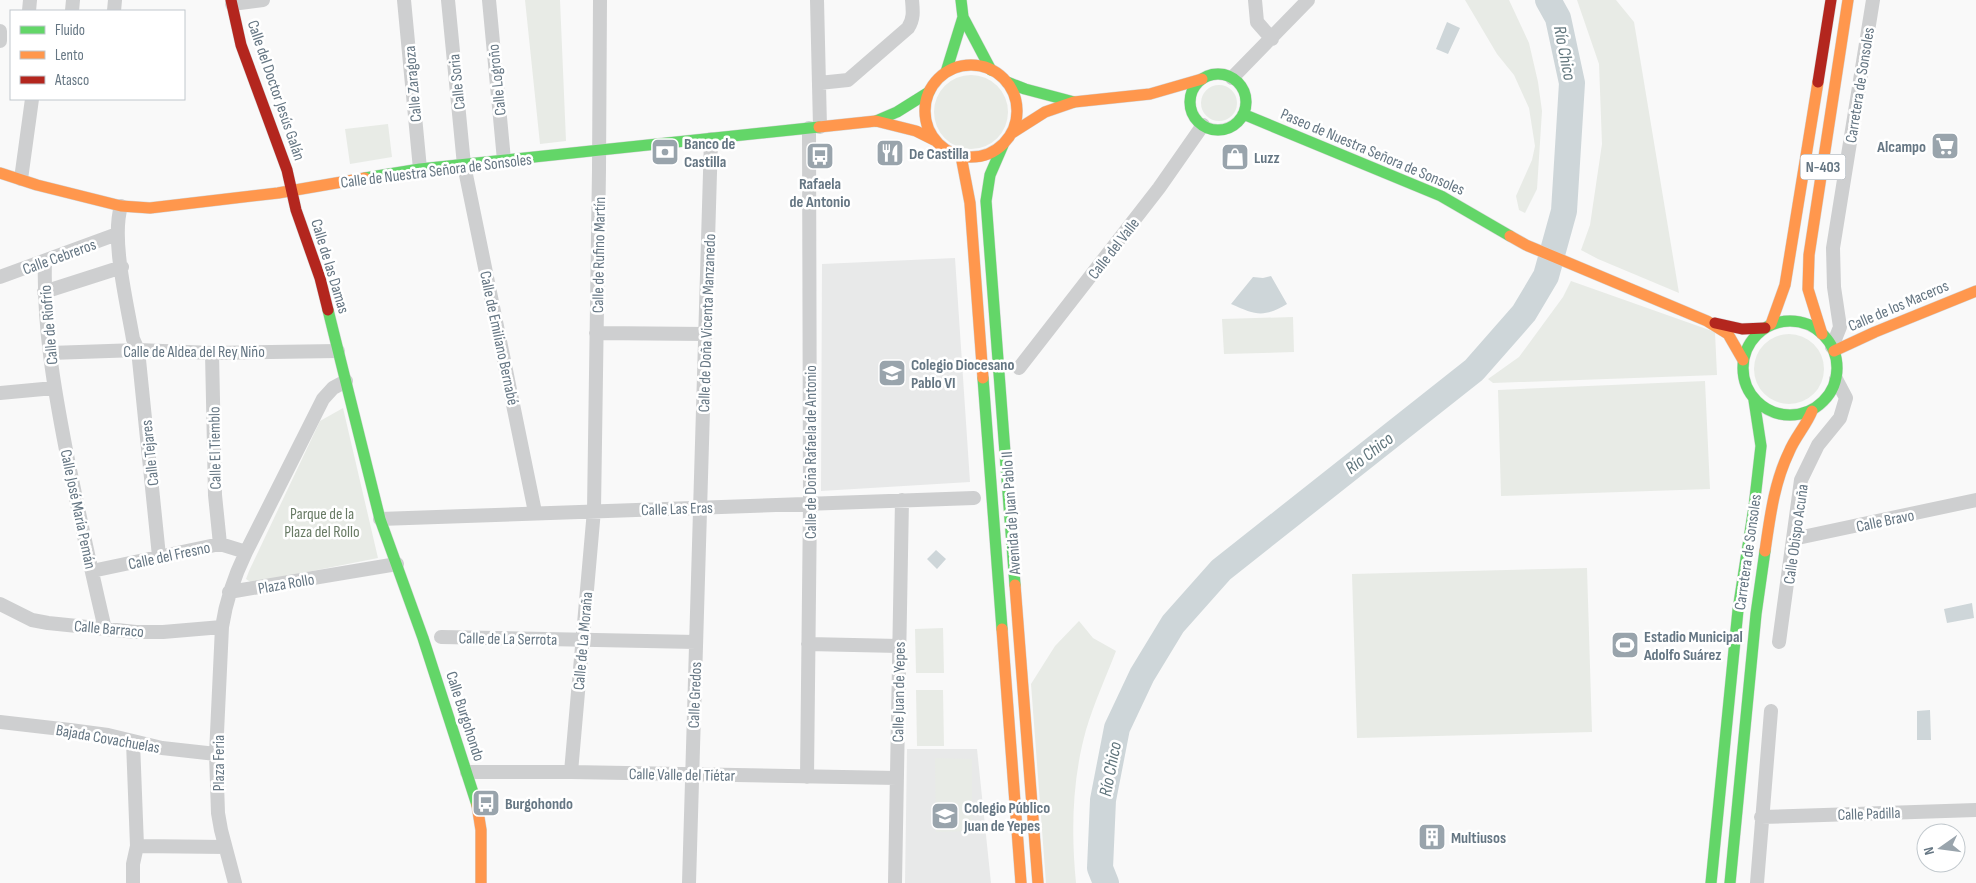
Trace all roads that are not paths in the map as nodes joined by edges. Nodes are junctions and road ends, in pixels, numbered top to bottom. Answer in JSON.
{"nodes":[{"id":1,"x":263,"y":0,"type":"edge"},
{"id":2,"x":404,"y":0,"type":"edge"},
{"id":3,"x":448,"y":0,"type":"edge"},
{"id":4,"x":489,"y":0,"type":"edge"},
{"id":5,"x":600,"y":0,"type":"edge"},
{"id":6,"x":817,"y":0,"type":"edge"},
{"id":7,"x":912,"y":0,"type":"edge"},
{"id":8,"x":962,"y":0,"type":"edge"},
{"id":9,"x":1255,"y":0,"type":"edge"},
{"id":10,"x":1308,"y":0,"type":"edge"},
{"id":11,"x":1830,"y":0,"type":"edge"},
{"id":12,"x":1848,"y":0,"type":"edge"},
{"id":13,"x":1873,"y":0,"type":"edge"},
{"id":14,"x":232,"y":2,"type":"edge"},
{"id":15,"x":964,"y":17,"type":"junction"},
{"id":16,"x":0,"y":31,"type":"edge"},
{"id":17,"x":1272,"y":39,"type":"junction"},
{"id":18,"x":0,"y":41,"type":"edge"},
{"id":19,"x":992,"y":70,"type":"junction"},
{"id":20,"x":946,"y":72,"type":"junction"},
{"id":21,"x":1232,"y":78,"type":"junction"},
{"id":22,"x":1202,"y":79,"type":"junction"},
{"id":23,"x":1007,"y":82,"type":"junction"},
{"id":24,"x":819,"y":83,"type":"junction"},
{"id":25,"x":930,"y":92,"type":"junction"},
{"id":26,"x":1150,"y":94,"type":"junction"},
{"id":27,"x":32,"y":100,"type":"edge"},
{"id":28,"x":1074,"y":102,"type":"junction"},
{"id":29,"x":1182,"y":104,"type":"junction"},
{"id":30,"x":1243,"y":114,"type":"junction"},
{"id":31,"x":876,"y":121,"type":"junction"},
{"id":32,"x":1203,"y":125,"type":"junction"},
{"id":33,"x":815,"y":128,"type":"junction"},
{"id":34,"x":1012,"y":133,"type":"junction"},
{"id":35,"x":711,"y":138,"type":"junction"},
{"id":36,"x":936,"y":141,"type":"junction"},
{"id":37,"x":1003,"y":145,"type":"junction"},
{"id":38,"x":600,"y":150,"type":"junction"},
{"id":39,"x":961,"y":156,"type":"junction"},
{"id":40,"x":504,"y":160,"type":"junction"},
{"id":41,"x":464,"y":164,"type":"junction"},
{"id":42,"x":420,"y":169,"type":"junction"},
{"id":43,"x":0,"y":173,"type":"edge"},
{"id":44,"x":21,"y":179,"type":"junction"},
{"id":45,"x":293,"y":191,"type":"junction"},
{"id":46,"x":121,"y":206,"type":"junction"},
{"id":47,"x":117,"y":234,"type":"junction"},
{"id":48,"x":45,"y":261,"type":"junction"},
{"id":49,"x":122,"y":267,"type":"junction"},
{"id":50,"x":0,"y":277,"type":"edge"},
{"id":51,"x":1976,"y":291,"type":"edge"},
{"id":52,"x":44,"y":292,"type":"junction"},
{"id":53,"x":1707,"y":321,"type":"junction"},
{"id":54,"x":1768,"y":326,"type":"junction"},
{"id":55,"x":596,"y":333,"type":"junction"},
{"id":56,"x":706,"y":334,"type":"junction"},
{"id":57,"x":1822,"y":334,"type":"junction"},
{"id":58,"x":1833,"y":349,"type":"junction"},
{"id":59,"x":138,"y":350,"type":"junction"},
{"id":60,"x":338,"y":350,"type":"junction"},
{"id":61,"x":50,"y":353,"type":"junction"},
{"id":62,"x":212,"y":353,"type":"junction"},
{"id":63,"x":1743,"y":360,"type":"junction"},
{"id":64,"x":1020,"y":368,"type":"dead end"},
{"id":65,"x":1836,"y":379,"type":"junction"},
{"id":66,"x":346,"y":381,"type":"junction"},
{"id":67,"x":54,"y":388,"type":"junction"},
{"id":68,"x":0,"y":393,"type":"edge"},
{"id":69,"x":1754,"y":400,"type":"junction"},
{"id":70,"x":1812,"y":411,"type":"junction"},
{"id":71,"x":974,"y":498,"type":"dead end"},
{"id":72,"x":902,"y":500,"type":"junction"},
{"id":73,"x":1976,"y":500,"type":"edge"},
{"id":74,"x":810,"y":503,"type":"junction"},
{"id":75,"x":701,"y":507,"type":"junction"},
{"id":76,"x":594,"y":510,"type":"junction"},
{"id":77,"x":535,"y":512,"type":"junction"},
{"id":78,"x":380,"y":519,"type":"junction"},
{"id":79,"x":1793,"y":539,"type":"junction"},
{"id":80,"x":220,"y":544,"type":"junction"},
{"id":81,"x":246,"y":552,"type":"junction"},
{"id":82,"x":159,"y":556,"type":"junction"},
{"id":83,"x":397,"y":564,"type":"junction"},
{"id":84,"x":92,"y":571,"type":"junction"},
{"id":85,"x":229,"y":592,"type":"junction"},
{"id":86,"x":0,"y":604,"type":"edge"},
{"id":87,"x":222,"y":627,"type":"junction"},
{"id":88,"x":105,"y":629,"type":"junction"},
{"id":89,"x":441,"y":637,"type":"dead end"},
{"id":90,"x":583,"y":639,"type":"junction"},
{"id":91,"x":696,"y":642,"type":"junction"},
{"id":92,"x":1779,"y":642,"type":"dead end"},
{"id":93,"x":808,"y":644,"type":"junction"},
{"id":94,"x":899,"y":646,"type":"junction"},
{"id":95,"x":1771,"y":711,"type":"dead end"},
{"id":96,"x":0,"y":722,"type":"edge"},
{"id":97,"x":133,"y":742,"type":"junction"},
{"id":98,"x":216,"y":754,"type":"junction"},
{"id":99,"x":467,"y":772,"type":"junction"},
{"id":100,"x":571,"y":772,"type":"junction"},
{"id":101,"x":692,"y":774,"type":"junction"},
{"id":102,"x":807,"y":776,"type":"junction"},
{"id":103,"x":896,"y":778,"type":"junction"},
{"id":104,"x":1976,"y":810,"type":"edge"},
{"id":105,"x":1761,"y":817,"type":"junction"},
{"id":106,"x":136,"y":846,"type":"junction"},
{"id":107,"x":225,"y":847,"type":"junction"},
{"id":108,"x":133,"y":883,"type":"edge"},
{"id":109,"x":235,"y":883,"type":"edge"},
{"id":110,"x":481,"y":883,"type":"edge"},
{"id":111,"x":689,"y":883,"type":"edge"},
{"id":112,"x":894,"y":883,"type":"edge"},
{"id":113,"x":1021,"y":883,"type":"edge"},
{"id":114,"x":1038,"y":883,"type":"edge"},
{"id":115,"x":1711,"y":883,"type":"edge"},
{"id":116,"x":1730,"y":883,"type":"edge"},
{"id":117,"x":1757,"y":883,"type":"edge"}],
"edges":[{"from":1,"to":14,"type":"street"},
{"from":2,"to":42,"type":"street","name":"Calle Zaragoza"},
{"from":3,"to":41,"type":"street","name":"Calle Soria"},
{"from":4,"to":40,"type":"street","name":"Calle Logroño"},
{"from":5,"to":38,"type":"street","name":"Calle de Rufino Martín"},
{"from":6,"to":24,"type":"street","name":"Calle de Doña Rafaela de Antonio"},
{"from":7,"to":24,"type":"street"},
{"from":8,"to":15,"type":"main road"},
{"from":9,"to":17,"type":"street"},
{"from":10,"to":17,"type":"street"},
{"from":11,"to":54,"type":"main road","number":"N-403"},
{"from":12,"to":57,"type":"main road","name":"Carretera de Sonsoles","number":"N-403"},
{"from":13,"to":58,"type":"street","name":"Carretera de Sonsoles"},
{"from":14,"to":45,"type":"main road","name":"Calle del Doctor Jesús Galán"},
{"from":15,"to":19,"type":"main road"},
{"from":15,"to":20,"type":"main road"},
{"from":16,"to":18,"type":"street"},
{"from":17,"to":21,"type":"street"},
{"from":19,"to":20,"type":"main road"},
{"from":19,"to":23,"type":"main road"},
{"from":20,"to":25,"type":"main road"},
{"from":21,"to":22,"type":"main road"},
{"from":21,"to":30,"type":"main road"},
{"from":22,"to":26,"type":"main road"},
{"from":22,"to":29,"type":"main road"},
{"from":23,"to":28,"type":"main road"},
{"from":23,"to":34,"type":"main road"},
{"from":24,"to":33,"type":"street","name":"Calle de Doña Rafaela de Antonio"},
{"from":25,"to":31,"type":"main road","name":"Calle de Nuestra Señora de Sonsoles"},
{"from":25,"to":36,"type":"main road"},
{"from":26,"to":28,"type":"main road"},
{"from":26,"to":29,"type":"main road"},
{"from":27,"to":44,"type":"street"},
{"from":28,"to":34,"type":"main road"},
{"from":29,"to":32,"type":"main road"},
{"from":30,"to":32,"type":"main road"},
{"from":30,"to":53,"type":"main road","name":"Paseo de Nuestra Señora de Sonsoles"},
{"from":31,"to":33,"type":"main road","name":"Calle de Nuestra Señora de Sonsoles"},
{"from":31,"to":36,"type":"main road","name":"Calle de Nuestra Señora de Sonsoles"},
{"from":32,"to":64,"type":"street","name":"Calle del Valle"},
{"from":33,"to":35,"type":"main road","name":"Calle de Nuestra Señora de Sonsoles"},
{"from":33,"to":74,"type":"street","name":"Calle de Doña Rafaela de Antonio"},
{"from":34,"to":37,"type":"main road"},
{"from":35,"to":38,"type":"main road","name":"Calle de Nuestra Señora de Sonsoles"},
{"from":35,"to":56,"type":"street","name":"Calle de Doña Vicenta Manzanedo"},
{"from":36,"to":39,"type":"main road"},
{"from":37,"to":39,"type":"main road"},
{"from":37,"to":114,"type":"main road","name":"Avenida de Juan Pablo II"},
{"from":38,"to":40,"type":"main road","name":"Calle de Nuestra Señora de Sonsoles"},
{"from":38,"to":55,"type":"street","name":"Calle de Rufino Martín"},
{"from":39,"to":113,"type":"main road","name":"Avenida de Juan Pablo II"},
{"from":40,"to":41,"type":"main road","name":"Calle de Nuestra Señora de Sonsoles"},
{"from":41,"to":42,"type":"main road","name":"Calle de Nuestra Señora de Sonsoles"},
{"from":41,"to":77,"type":"street","name":"Calle de Emiliano Bernabé"},
{"from":42,"to":45,"type":"main road","name":"Calle de Nuestra Señora de Sonsoles"},
{"from":43,"to":44,"type":"main road","name":"Calle de Nuestra Señora de Sonsoles"},
{"from":44,"to":46,"type":"main road","name":"Calle de Nuestra Señora de Sonsoles"},
{"from":45,"to":46,"type":"main road","name":"Calle de Nuestra Señora de Sonsoles"},
{"from":45,"to":60,"type":"main road","name":"Calle de las Damas"},
{"from":46,"to":47,"type":"street","name":"Calle Tejares"},
{"from":47,"to":48,"type":"street","name":"Calle Cebreros"},
{"from":47,"to":49,"type":"street","name":"Calle Tejares"},
{"from":48,"to":50,"type":"street","name":"Calle Cebreros"},
{"from":48,"to":52,"type":"street","name":"Calle de Riofrío"},
{"from":49,"to":52,"type":"street"},
{"from":49,"to":59,"type":"street","name":"Calle Tejares"},
{"from":51,"to":58,"type":"main road","name":"Calle de los Maceros"},
{"from":52,"to":61,"type":"street","name":"Calle de Riofrío"},
{"from":53,"to":54,"type":"main road","name":"Paseo de Nuestra Señora de Sonsoles"},
{"from":53,"to":63,"type":"main road","name":"Paseo de Nuestra Señora de Sonsoles"},
{"from":54,"to":57,"type":"main road","number":"N-403"},
{"from":54,"to":63,"type":"main road","number":"N-403"},
{"from":55,"to":56,"type":"street"},
{"from":55,"to":76,"type":"street","name":"Calle de Rufino Martín"},
{"from":56,"to":75,"type":"street","name":"Calle de Doña Vicenta Manzanedo"},
{"from":57,"to":58,"type":"main road","number":"N-403"},
{"from":58,"to":65,"type":"main road"},
{"from":59,"to":61,"type":"street","name":"Calle de Aldea del Rey Niño"},
{"from":59,"to":62,"type":"street","name":"Calle de Aldea del Rey Niño"},
{"from":59,"to":82,"type":"street","name":"Calle Tejares"},
{"from":60,"to":62,"type":"street","name":"Calle de Aldea del Rey Niño"},
{"from":60,"to":66,"type":"main road"},
{"from":61,"to":67,"type":"street","name":"Calle de Riofrío"},
{"from":62,"to":80,"type":"street","name":"Calle El Tiemblo"},
{"from":63,"to":69,"type":"main road"},
{"from":65,"to":70,"type":"main road"},
{"from":65,"to":79,"type":"street","name":"Calle Obispo Acuña"},
{"from":66,"to":78,"type":"main road"},
{"from":66,"to":81,"type":"street","name":"Plaza Rollo"},
{"from":67,"to":68,"type":"street"},
{"from":67,"to":84,"type":"street","name":"Calle José María Pemán"},
{"from":69,"to":70,"type":"main road"},
{"from":69,"to":115,"type":"main road","name":"Carretera de Sonsoles"},
{"from":70,"to":116,"type":"main road","name":"Carretera de Sonsoles"},
{"from":71,"to":72,"type":"street","name":"Calle Las Eras"},
{"from":72,"to":74,"type":"street","name":"Calle Las Eras"},
{"from":72,"to":94,"type":"street","name":"Calle Juan de Yepes"},
{"from":73,"to":79,"type":"street","name":"Calle Bravo"},
{"from":74,"to":75,"type":"street","name":"Calle Las Eras"},
{"from":74,"to":93,"type":"street","name":"Calle de Doña Rafaela de Antonio"},
{"from":75,"to":76,"type":"street","name":"Calle Las Eras"},
{"from":75,"to":91,"type":"street","name":"Calle Gredos"},
{"from":76,"to":77,"type":"street","name":"Calle Las Eras"},
{"from":76,"to":90,"type":"street","name":"Calle de La Moraña"},
{"from":77,"to":78,"type":"street","name":"Calle Las Eras"},
{"from":78,"to":83,"type":"main road"},
{"from":79,"to":92,"type":"street","name":"Calle Obispo Acuña"},
{"from":80,"to":81,"type":"street","name":"Calle del Fresno"},
{"from":80,"to":82,"type":"street","name":"Calle del Fresno"},
{"from":81,"to":85,"type":"street","name":"Plaza Rollo"},
{"from":82,"to":84,"type":"street","name":"Calle del Fresno"},
{"from":83,"to":85,"type":"street","name":"Plaza Rollo"},
{"from":83,"to":99,"type":"main road","name":"Calle Burgohondo"},
{"from":84,"to":88,"type":"street","name":"Calle José María Pemán"},
{"from":85,"to":87,"type":"street","name":"Plaza Feria"},
{"from":86,"to":88,"type":"street","name":"Calle Barraco"},
{"from":87,"to":88,"type":"street","name":"Calle Barraco"},
{"from":87,"to":98,"type":"street","name":"Plaza Feria"},
{"from":89,"to":90,"type":"street","name":"Calle de La Serrota"},
{"from":90,"to":91,"type":"street","name":"Calle de La Serrota"},
{"from":90,"to":100,"type":"street","name":"Calle de La Moraña"},
{"from":91,"to":101,"type":"street","name":"Calle Gredos"},
{"from":93,"to":94,"type":"street"},
{"from":93,"to":102,"type":"street","name":"Calle de Doña Rafaela de Antonio"},
{"from":94,"to":103,"type":"street","name":"Calle Juan de Yepes"},
{"from":95,"to":105,"type":"street"},
{"from":96,"to":97,"type":"street","name":"Bajada Covachuelas"},
{"from":97,"to":98,"type":"street","name":"Bajada Covachuelas"},
{"from":97,"to":106,"type":"street"},
{"from":98,"to":107,"type":"street","name":"Plaza Feria"},
{"from":99,"to":100,"type":"street","name":"Calle Valle del Tiétar"},
{"from":99,"to":110,"type":"main road","name":"Calle Burgohondo"},
{"from":100,"to":101,"type":"street","name":"Calle Valle del Tiétar"},
{"from":101,"to":102,"type":"street","name":"Calle Valle del Tiétar"},
{"from":101,"to":111,"type":"street","name":"Calle Gredos"},
{"from":102,"to":103,"type":"street","name":"Calle Valle del Tiétar"},
{"from":103,"to":112,"type":"street","name":"Calle Juan de Yepes"},
{"from":104,"to":105,"type":"street","name":"Calle Padilla"},
{"from":105,"to":117,"type":"street"},
{"from":106,"to":107,"type":"street"},
{"from":106,"to":108,"type":"street"},
{"from":107,"to":109,"type":"street","name":"Plaza Feria"}]}
